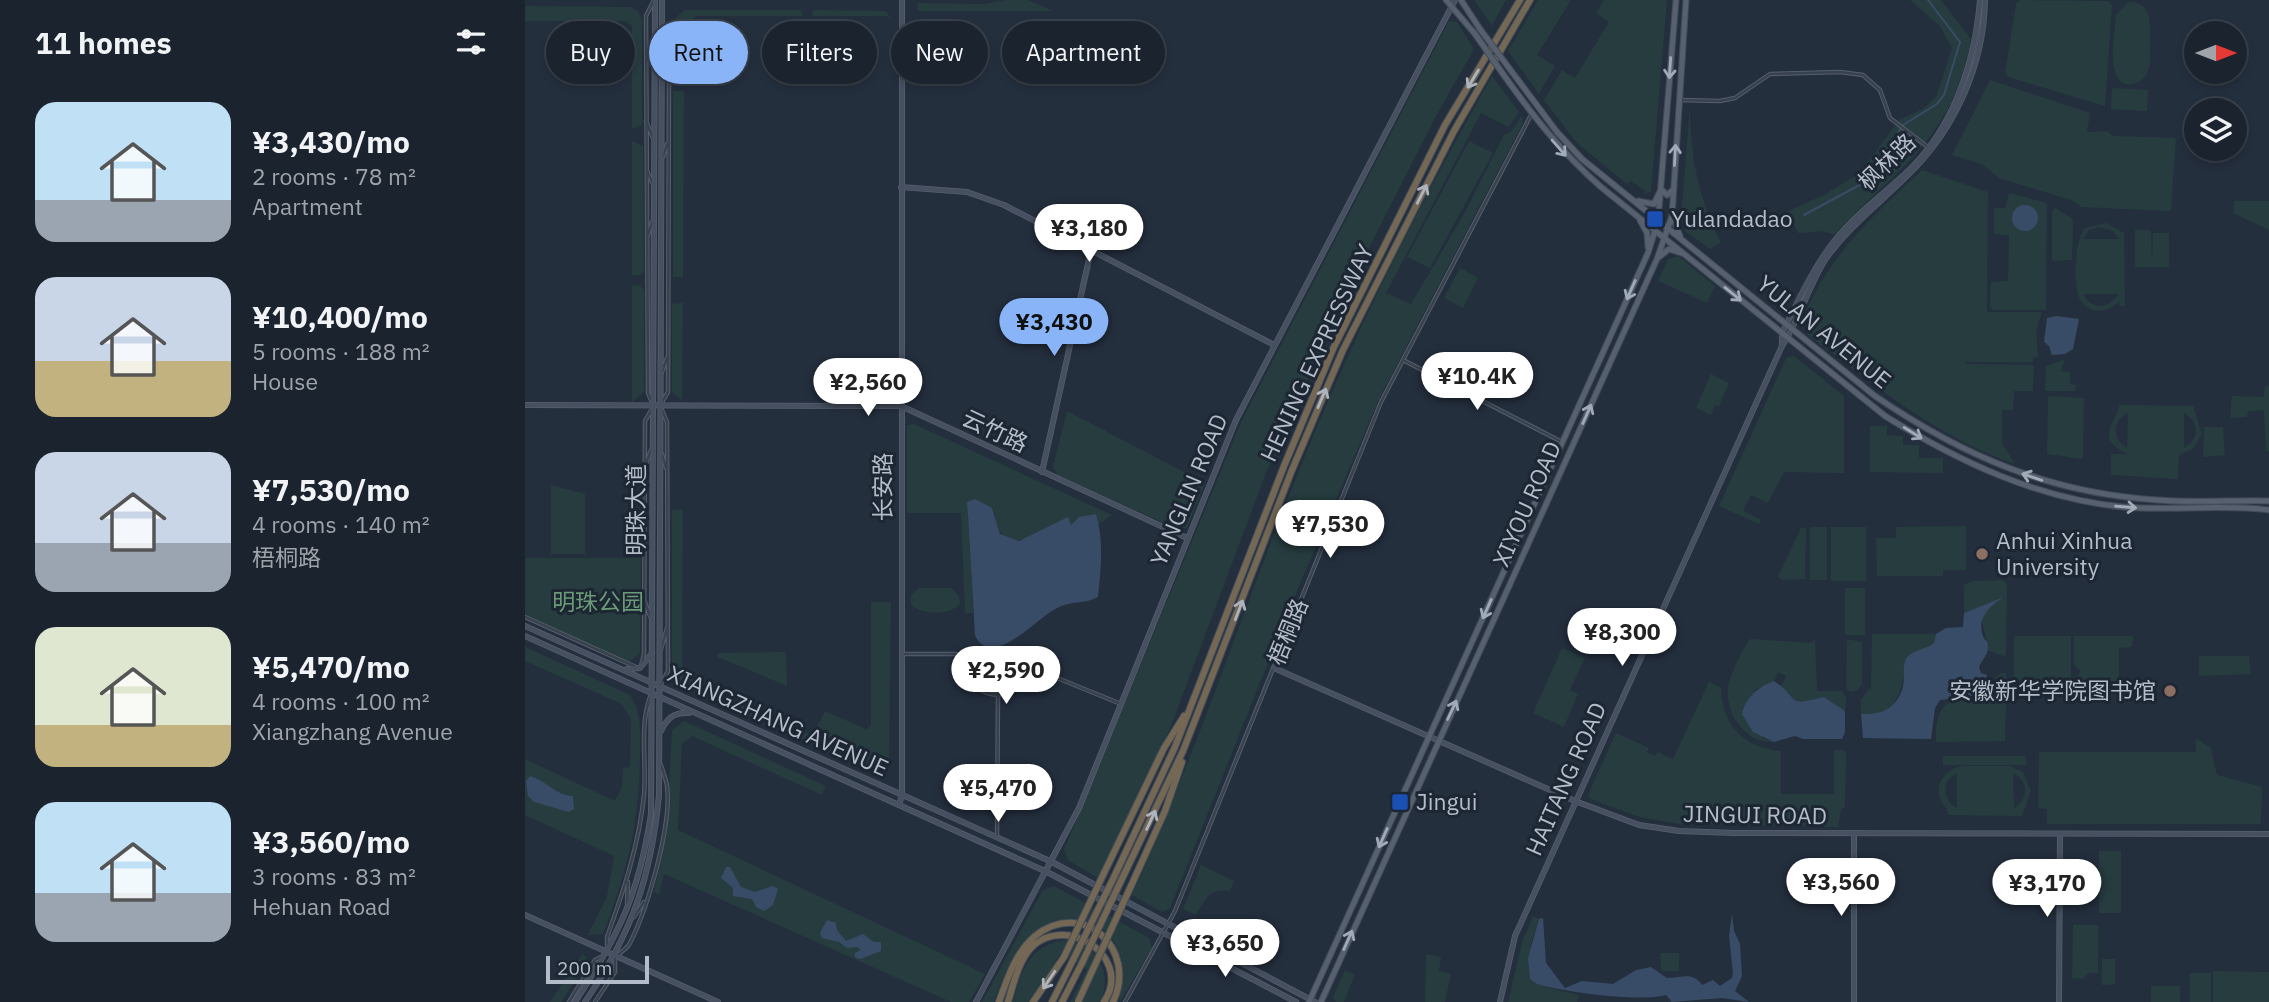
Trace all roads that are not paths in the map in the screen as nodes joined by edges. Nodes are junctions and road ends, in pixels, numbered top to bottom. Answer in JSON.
{"nodes":[{"id":1,"x":654,"y":0,"type":"edge"},
{"id":2,"x":662,"y":0,"type":"edge"},
{"id":3,"x":902,"y":0,"type":"edge"},
{"id":4,"x":1445,"y":0,"type":"edge"},
{"id":5,"x":1455,"y":0,"type":"edge"},
{"id":6,"x":1461,"y":0,"type":"edge"},
{"id":7,"x":1520,"y":0,"type":"edge"},
{"id":8,"x":1530,"y":0,"type":"edge"},
{"id":9,"x":1675,"y":0,"type":"edge"},
{"id":10,"x":1686,"y":0,"type":"edge"},
{"id":11,"x":1982,"y":0,"type":"edge"},
{"id":12,"x":1451,"y":7,"type":"junction"},
{"id":13,"x":655,"y":21,"type":"edge"},
{"id":14,"x":662,"y":21,"type":"edge"},
{"id":15,"x":1477,"y":31,"type":"junction"},
{"id":16,"x":649,"y":55,"type":"edge"},
{"id":17,"x":646,"y":66,"type":"junction"},
{"id":18,"x":655,"y":84,"type":"edge"},
{"id":19,"x":662,"y":84,"type":"edge"},
{"id":20,"x":669,"y":84,"type":"edge"},
{"id":21,"x":1679,"y":100,"type":"junction"},
{"id":22,"x":1532,"y":114,"type":"junction"},
{"id":23,"x":645,"y":118,"type":"junction"},
{"id":24,"x":669,"y":138,"type":"junction"},
{"id":25,"x":655,"y":142,"type":"junction"},
{"id":26,"x":1930,"y":149,"type":"junction"},
{"id":27,"x":661,"y":164,"type":"junction"},
{"id":28,"x":646,"y":168,"type":"junction"},
{"id":29,"x":655,"y":186,"type":"junction"},
{"id":30,"x":901,"y":187,"type":"junction"},
{"id":31,"x":1661,"y":189,"type":"junction"},
{"id":32,"x":1673,"y":190,"type":"junction"},
{"id":33,"x":1629,"y":197,"type":"junction"},
{"id":34,"x":1636,"y":202,"type":"junction"},
{"id":35,"x":1629,"y":210,"type":"junction"},
{"id":36,"x":655,"y":215,"type":"junction"},
{"id":37,"x":1672,"y":216,"type":"junction"},
{"id":38,"x":1639,"y":217,"type":"junction"},
{"id":39,"x":1658,"y":220,"type":"junction"},
{"id":40,"x":1668,"y":228,"type":"junction"},
{"id":41,"x":1655,"y":231,"type":"junction"},
{"id":42,"x":1664,"y":238,"type":"junction"},
{"id":43,"x":646,"y":240,"type":"junction"},
{"id":44,"x":1683,"y":241,"type":"junction"},
{"id":45,"x":1689,"y":246,"type":"junction"},
{"id":46,"x":1091,"y":250,"type":"junction"},
{"id":47,"x":1648,"y":253,"type":"junction"},
{"id":48,"x":1684,"y":254,"type":"junction"},
{"id":49,"x":1657,"y":259,"type":"junction"},
{"id":50,"x":1789,"y":327,"type":"junction"},
{"id":51,"x":1785,"y":335,"type":"junction"},
{"id":52,"x":647,"y":345,"type":"junction"},
{"id":53,"x":1275,"y":345,"type":"junction"},
{"id":54,"x":668,"y":354,"type":"junction"},
{"id":55,"x":1403,"y":360,"type":"junction"},
{"id":56,"x":655,"y":365,"type":"junction"},
{"id":57,"x":660,"y":379,"type":"junction"},
{"id":58,"x":525,"y":405,"type":"edge"},
{"id":59,"x":657,"y":405,"type":"junction"},
{"id":60,"x":901,"y":406,"type":"junction"},
{"id":61,"x":654,"y":440,"type":"junction"},
{"id":62,"x":1562,"y":443,"type":"junction"},
{"id":63,"x":660,"y":449,"type":"junction"},
{"id":64,"x":645,"y":466,"type":"junction"},
{"id":65,"x":667,"y":471,"type":"junction"},
{"id":66,"x":1042,"y":472,"type":"junction"},
{"id":67,"x":2253,"y":500,"type":"junction"},
{"id":68,"x":2269,"y":501,"type":"edge"},
{"id":69,"x":2253,"y":509,"type":"junction"},
{"id":70,"x":2269,"y":509,"type":"edge"},
{"id":71,"x":1187,"y":538,"type":"junction"},
{"id":72,"x":660,"y":583,"type":"junction"},
{"id":73,"x":668,"y":592,"type":"junction"},
{"id":74,"x":644,"y":599,"type":"junction"},
{"id":75,"x":525,"y":617,"type":"edge"},
{"id":76,"x":653,"y":624,"type":"junction"},
{"id":77,"x":668,"y":625,"type":"junction"},
{"id":78,"x":525,"y":626,"type":"edge"},
{"id":79,"x":525,"y":636,"type":"edge"},
{"id":80,"x":653,"y":652,"type":"junction"},
{"id":81,"x":901,"y":654,"type":"junction"},
{"id":82,"x":660,"y":655,"type":"junction"},
{"id":83,"x":640,"y":668,"type":"junction"},
{"id":84,"x":1274,"y":668,"type":"junction"},
{"id":85,"x":621,"y":669,"type":"junction"},
{"id":86,"x":652,"y":684,"type":"junction"},
{"id":87,"x":659,"y":687,"type":"junction"},
{"id":88,"x":652,"y":694,"type":"junction"},
{"id":89,"x":998,"y":695,"type":"junction"},
{"id":90,"x":658,"y":698,"type":"junction"},
{"id":91,"x":1193,"y":702,"type":"junction"},
{"id":92,"x":1121,"y":704,"type":"junction"},
{"id":93,"x":1201,"y":707,"type":"junction"},
{"id":94,"x":692,"y":713,"type":"junction"},
{"id":95,"x":659,"y":735,"type":"junction"},
{"id":96,"x":1429,"y":736,"type":"junction"},
{"id":97,"x":1438,"y":740,"type":"junction"},
{"id":98,"x":660,"y":761,"type":"junction"},
{"id":99,"x":902,"y":795,"type":"junction"},
{"id":100,"x":1574,"y":801,"type":"junction"},
{"id":101,"x":899,"y":805,"type":"junction"},
{"id":102,"x":1854,"y":834,"type":"junction"},
{"id":103,"x":2269,"y":834,"type":"edge"},
{"id":104,"x":2060,"y":836,"type":"junction"},
{"id":105,"x":997,"y":837,"type":"junction"},
{"id":106,"x":1052,"y":862,"type":"junction"},
{"id":107,"x":1047,"y":872,"type":"junction"},
{"id":108,"x":628,"y":879,"type":"junction"},
{"id":109,"x":646,"y":899,"type":"junction"},
{"id":110,"x":627,"y":911,"type":"junction"},
{"id":111,"x":525,"y":915,"type":"edge"},
{"id":112,"x":1170,"y":922,"type":"junction"},
{"id":113,"x":630,"y":923,"type":"junction"},
{"id":114,"x":1165,"y":933,"type":"junction"},
{"id":115,"x":607,"y":954,"type":"junction"},
{"id":116,"x":615,"y":957,"type":"junction"},
{"id":117,"x":1314,"y":1001,"type":"edge"},
{"id":118,"x":571,"y":1002,"type":"edge"},
{"id":119,"x":590,"y":1002,"type":"edge"},
{"id":120,"x":717,"y":1002,"type":"edge"},
{"id":121,"x":976,"y":1002,"type":"edge"},
{"id":122,"x":999,"y":1002,"type":"edge"},
{"id":123,"x":1008,"y":1002,"type":"edge"},
{"id":124,"x":1033,"y":1002,"type":"edge"},
{"id":125,"x":1052,"y":1002,"type":"edge"},
{"id":126,"x":1062,"y":1002,"type":"edge"},
{"id":127,"x":1078,"y":1002,"type":"edge"},
{"id":128,"x":1104,"y":1002,"type":"edge"},
{"id":129,"x":1113,"y":1002,"type":"edge"},
{"id":130,"x":1125,"y":1002,"type":"edge"},
{"id":131,"x":1296,"y":1002,"type":"edge"},
{"id":132,"x":1500,"y":1002,"type":"edge"},
{"id":133,"x":1854,"y":1002,"type":"edge"},
{"id":134,"x":2059,"y":1002,"type":"edge"}],
"edges":[{"from":1,"to":13,"type":"street","name":"明珠大道"},
{"from":1,"to":17,"type":"street"},
{"from":2,"to":14,"type":"street","name":"明珠大道"},
{"from":3,"to":30,"type":"street","name":"长安路"},
{"from":4,"to":12,"type":"main road"},
{"from":5,"to":12,"type":"street","name":"YANGLIN ROAD"},
{"from":6,"to":15,"type":"main road","name":"YULAN AVENUE"},
{"from":7,"to":91,"type":"highway","name":"HENING EXPRESSWAY","one_way":true},
{"from":93,"to":8,"type":"highway","name":"HENING EXPRESSWAY","one_way":true},
{"from":9,"to":31,"type":"main road","name":"XIYOU ROAD","one_way":true},
{"from":10,"to":21,"type":"main road","name":"XIYOU ROAD"},
{"from":11,"to":26,"type":"street","name":"枫林路"},
{"from":12,"to":15,"type":"main road"},
{"from":12,"to":53,"type":"street","name":"YANGLIN ROAD"},
{"from":15,"to":22,"type":"main road","name":"YULAN AVENUE","bridge":true},
{"from":15,"to":33,"type":"main road","name":"YULAN AVENUE","bridge":true},
{"from":16,"to":17,"type":"street"},
{"from":17,"to":23,"type":"street"},
{"from":18,"to":25,"type":"street","name":"明珠大道"},
{"from":19,"to":27,"type":"street","name":"明珠大道"},
{"from":20,"to":24,"type":"street"},
{"from":21,"to":26,"type":"street"},
{"from":32,"to":21,"type":"main road","name":"XIYOU ROAD","one_way":true},
{"from":22,"to":35,"type":"main road","name":"YULAN AVENUE","one_way":true},
{"from":22,"to":55,"type":"street","name":"梧桐路"},
{"from":23,"to":25,"type":"street"},
{"from":23,"to":28,"type":"street"},
{"from":24,"to":27,"type":"street"},
{"from":24,"to":54,"type":"street"},
{"from":25,"to":29,"type":"street","name":"明珠大道"},
{"from":26,"to":50,"type":"street","name":"枫林路"},
{"from":27,"to":57,"type":"street","name":"明珠大道"},
{"from":28,"to":29,"type":"street"},
{"from":28,"to":43,"type":"street"},
{"from":29,"to":36,"type":"street","name":"明珠大道"},
{"from":30,"to":46,"type":"street"},
{"from":30,"to":60,"type":"street","name":"长安路"},
{"from":31,"to":32,"type":"main road"},
{"from":31,"to":33,"type":"main road"},
{"from":31,"to":39,"type":"main road","name":"XIYOU ROAD"},
{"from":32,"to":37,"type":"main road","name":"XIYOU ROAD"},
{"from":33,"to":34,"type":"main road","name":"YULAN AVENUE"},
{"from":34,"to":35,"type":"main road"},
{"from":34,"to":39,"type":"main road","name":"YULAN AVENUE"},
{"from":35,"to":38,"type":"main road","name":"YULAN AVENUE"},
{"from":36,"to":43,"type":"street"},
{"from":36,"to":56,"type":"street","name":"明珠大道"},
{"from":37,"to":40,"type":"main road","name":"XIYOU ROAD"},
{"from":37,"to":44,"type":"main road"},
{"from":38,"to":41,"type":"main road","name":"YULAN AVENUE"},
{"from":38,"to":47,"type":"main road"},
{"from":39,"to":40,"type":"main road","name":"YULAN AVENUE"},
{"from":39,"to":41,"type":"main road","name":"XIYOU ROAD"},
{"from":40,"to":42,"type":"main road","name":"XIYOU ROAD"},
{"from":40,"to":44,"type":"main road","name":"YULAN AVENUE"},
{"from":41,"to":42,"type":"main road","name":"YULAN AVENUE"},
{"from":41,"to":47,"type":"main road","name":"XIYOU ROAD"},
{"from":42,"to":48,"type":"main road","name":"YULAN AVENUE"},
{"from":42,"to":49,"type":"main road","name":"XIYOU ROAD"},
{"from":43,"to":52,"type":"street"},
{"from":44,"to":45,"type":"main road","name":"YULAN AVENUE"},
{"from":45,"to":48,"type":"main road"},
{"from":45,"to":50,"type":"main road","name":"YULAN AVENUE"},
{"from":46,"to":53,"type":"street"},
{"from":46,"to":66,"type":"street"},
{"from":47,"to":62,"type":"main road","name":"XIYOU ROAD","one_way":true},
{"from":48,"to":49,"type":"main road"},
{"from":48,"to":51,"type":"main road","name":"YULAN AVENUE","one_way":true},
{"from":97,"to":49,"type":"main road","name":"XIYOU ROAD","one_way":true},
{"from":50,"to":51,"type":"street"},
{"from":67,"to":50,"type":"main road","name":"YULAN AVENUE","one_way":true},
{"from":51,"to":69,"type":"main road","name":"YULAN AVENUE","one_way":true},
{"from":51,"to":100,"type":"street","name":"HAITANG ROAD"},
{"from":52,"to":56,"type":"street"},
{"from":52,"to":59,"type":"street"},
{"from":53,"to":71,"type":"street","name":"YANGLIN ROAD"},
{"from":54,"to":57,"type":"street"},
{"from":54,"to":59,"type":"street"},
{"from":55,"to":62,"type":"street"},
{"from":55,"to":84,"type":"street","name":"梧桐路"},
{"from":56,"to":59,"type":"street","name":"明珠大道"},
{"from":57,"to":59,"type":"street","name":"明珠大道"},
{"from":58,"to":59,"type":"street","name":"云竹路"},
{"from":59,"to":60,"type":"street","name":"云竹路"},
{"from":59,"to":61,"type":"street","name":"明珠大道"},
{"from":59,"to":63,"type":"street","name":"明珠大道"},
{"from":59,"to":64,"type":"street"},
{"from":59,"to":65,"type":"street"},
{"from":60,"to":66,"type":"street","name":"云竹路"},
{"from":60,"to":81,"type":"street","name":"长安路"},
{"from":61,"to":64,"type":"street"},
{"from":61,"to":76,"type":"street","name":"明珠大道"},
{"from":62,"to":96,"type":"main road","name":"XIYOU ROAD","one_way":true},
{"from":63,"to":65,"type":"street"},
{"from":63,"to":72,"type":"street","name":"明珠大道"},
{"from":64,"to":74,"type":"street"},
{"from":65,"to":73,"type":"street"},
{"from":66,"to":71,"type":"street","name":"云竹路"},
{"from":67,"to":68,"type":"main road","name":"YULAN AVENUE"},
{"from":67,"to":69,"type":"main road"},
{"from":69,"to":70,"type":"main road","name":"YULAN AVENUE"},
{"from":71,"to":92,"type":"street","name":"YANGLIN ROAD"},
{"from":72,"to":73,"type":"street"},
{"from":72,"to":82,"type":"street","name":"明珠大道"},
{"from":73,"to":77,"type":"street"},
{"from":74,"to":76,"type":"street"},
{"from":74,"to":83,"type":"street"},
{"from":75,"to":83,"type":"street"},
{"from":76,"to":80,"type":"street","name":"明珠大道"},
{"from":77,"to":82,"type":"street"},
{"from":77,"to":87,"type":"street"},
{"from":78,"to":85,"type":"street","name":"XIANGZHANG AVENUE"},
{"from":79,"to":88,"type":"street","name":"XIANGZHANG AVENUE"},
{"from":80,"to":83,"type":"street"},
{"from":80,"to":86,"type":"street","name":"明珠大道"},
{"from":81,"to":89,"type":"street"},
{"from":81,"to":99,"type":"street","name":"长安路"},
{"from":82,"to":87,"type":"street","name":"明珠大道"},
{"from":83,"to":85,"type":"street"},
{"from":84,"to":96,"type":"street","name":"JINGUI ROAD"},
{"from":84,"to":112,"type":"street","name":"梧桐路"},
{"from":85,"to":86,"type":"street","name":"XIANGZHANG AVENUE"},
{"from":86,"to":87,"type":"street","name":"XIANGZHANG AVENUE"},
{"from":86,"to":88,"type":"street","name":"明珠大道"},
{"from":87,"to":90,"type":"street","name":"明珠大道"},
{"from":87,"to":99,"type":"street","name":"XIANGZHANG AVENUE"},
{"from":88,"to":90,"type":"street","name":"XIANGZHANG AVENUE"},
{"from":88,"to":108,"type":"street"},
{"from":88,"to":110,"type":"street","name":"明珠大道"},
{"from":89,"to":92,"type":"street"},
{"from":89,"to":105,"type":"street"},
{"from":90,"to":94,"type":"street","name":"XIANGZHANG AVENUE"},
{"from":90,"to":95,"type":"street","name":"明珠大道"},
{"from":91,"to":124,"type":"highway","one_way":true,"bridge":true},
{"from":91,"to":125,"type":"highway","name":"HENING EXPRESSWAY","bridge":true},
{"from":92,"to":106,"type":"street","name":"YANGLIN ROAD"},
{"from":126,"to":93,"type":"highway","name":"HENING EXPRESSWAY","one_way":true,"bridge":true},
{"from":93,"to":127,"type":"highway","bridge":true},
{"from":94,"to":95,"type":"street"},
{"from":94,"to":101,"type":"street","name":"XIANGZHANG AVENUE"},
{"from":95,"to":98,"type":"street","name":"明珠大道"},
{"from":96,"to":97,"type":"street","name":"JINGUI ROAD"},
{"from":96,"to":117,"type":"main road","name":"XIYOU ROAD","one_way":true},
{"from":97,"to":100,"type":"street","name":"JINGUI ROAD"},
{"from":117,"to":97,"type":"main road","name":"XIYOU ROAD","one_way":true},
{"from":98,"to":109,"type":"street"},
{"from":98,"to":113,"type":"street","name":"明珠大道"},
{"from":99,"to":101,"type":"street","name":"长安路"},
{"from":99,"to":105,"type":"street","name":"XIANGZHANG AVENUE"},
{"from":100,"to":102,"type":"street","name":"JINGUI ROAD"},
{"from":100,"to":132,"type":"street","name":"HAITANG ROAD"},
{"from":101,"to":107,"type":"street","name":"XIANGZHANG AVENUE"},
{"from":102,"to":104,"type":"street","name":"JINGUI ROAD"},
{"from":102,"to":133,"type":"street"},
{"from":103,"to":104,"type":"street","name":"JINGUI ROAD"},
{"from":104,"to":134,"type":"street"},
{"from":105,"to":106,"type":"street","name":"XIANGZHANG AVENUE"},
{"from":106,"to":107,"type":"street","name":"YANGLIN ROAD"},
{"from":106,"to":112,"type":"street","name":"XIANGZHANG AVENUE"},
{"from":107,"to":114,"type":"street","name":"XIANGZHANG AVENUE"},
{"from":107,"to":121,"type":"street","name":"YANGLIN ROAD"},
{"from":108,"to":110,"type":"street"},
{"from":108,"to":115,"type":"street"},
{"from":109,"to":113,"type":"street"},
{"from":109,"to":116,"type":"street"},
{"from":110,"to":115,"type":"street","name":"明珠大道"},
{"from":111,"to":115,"type":"street"},
{"from":112,"to":114,"type":"street","name":"梧桐路"},
{"from":112,"to":117,"type":"street","name":"XIANGZHANG AVENUE"},
{"from":113,"to":116,"type":"street","name":"明珠大道"},
{"from":114,"to":130,"type":"street","name":"梧桐路"},
{"from":114,"to":131,"type":"street","name":"XIANGZHANG AVENUE"},
{"from":115,"to":116,"type":"street"},
{"from":115,"to":118,"type":"street","name":"明珠大道"},
{"from":115,"to":118,"type":"street"},
{"from":116,"to":119,"type":"street","name":"明珠大道"},
{"from":116,"to":119,"type":"street"},
{"from":116,"to":120,"type":"street"},
{"from":122,"to":129,"type":"highway"},
{"from":123,"to":128,"type":"highway"}]}
